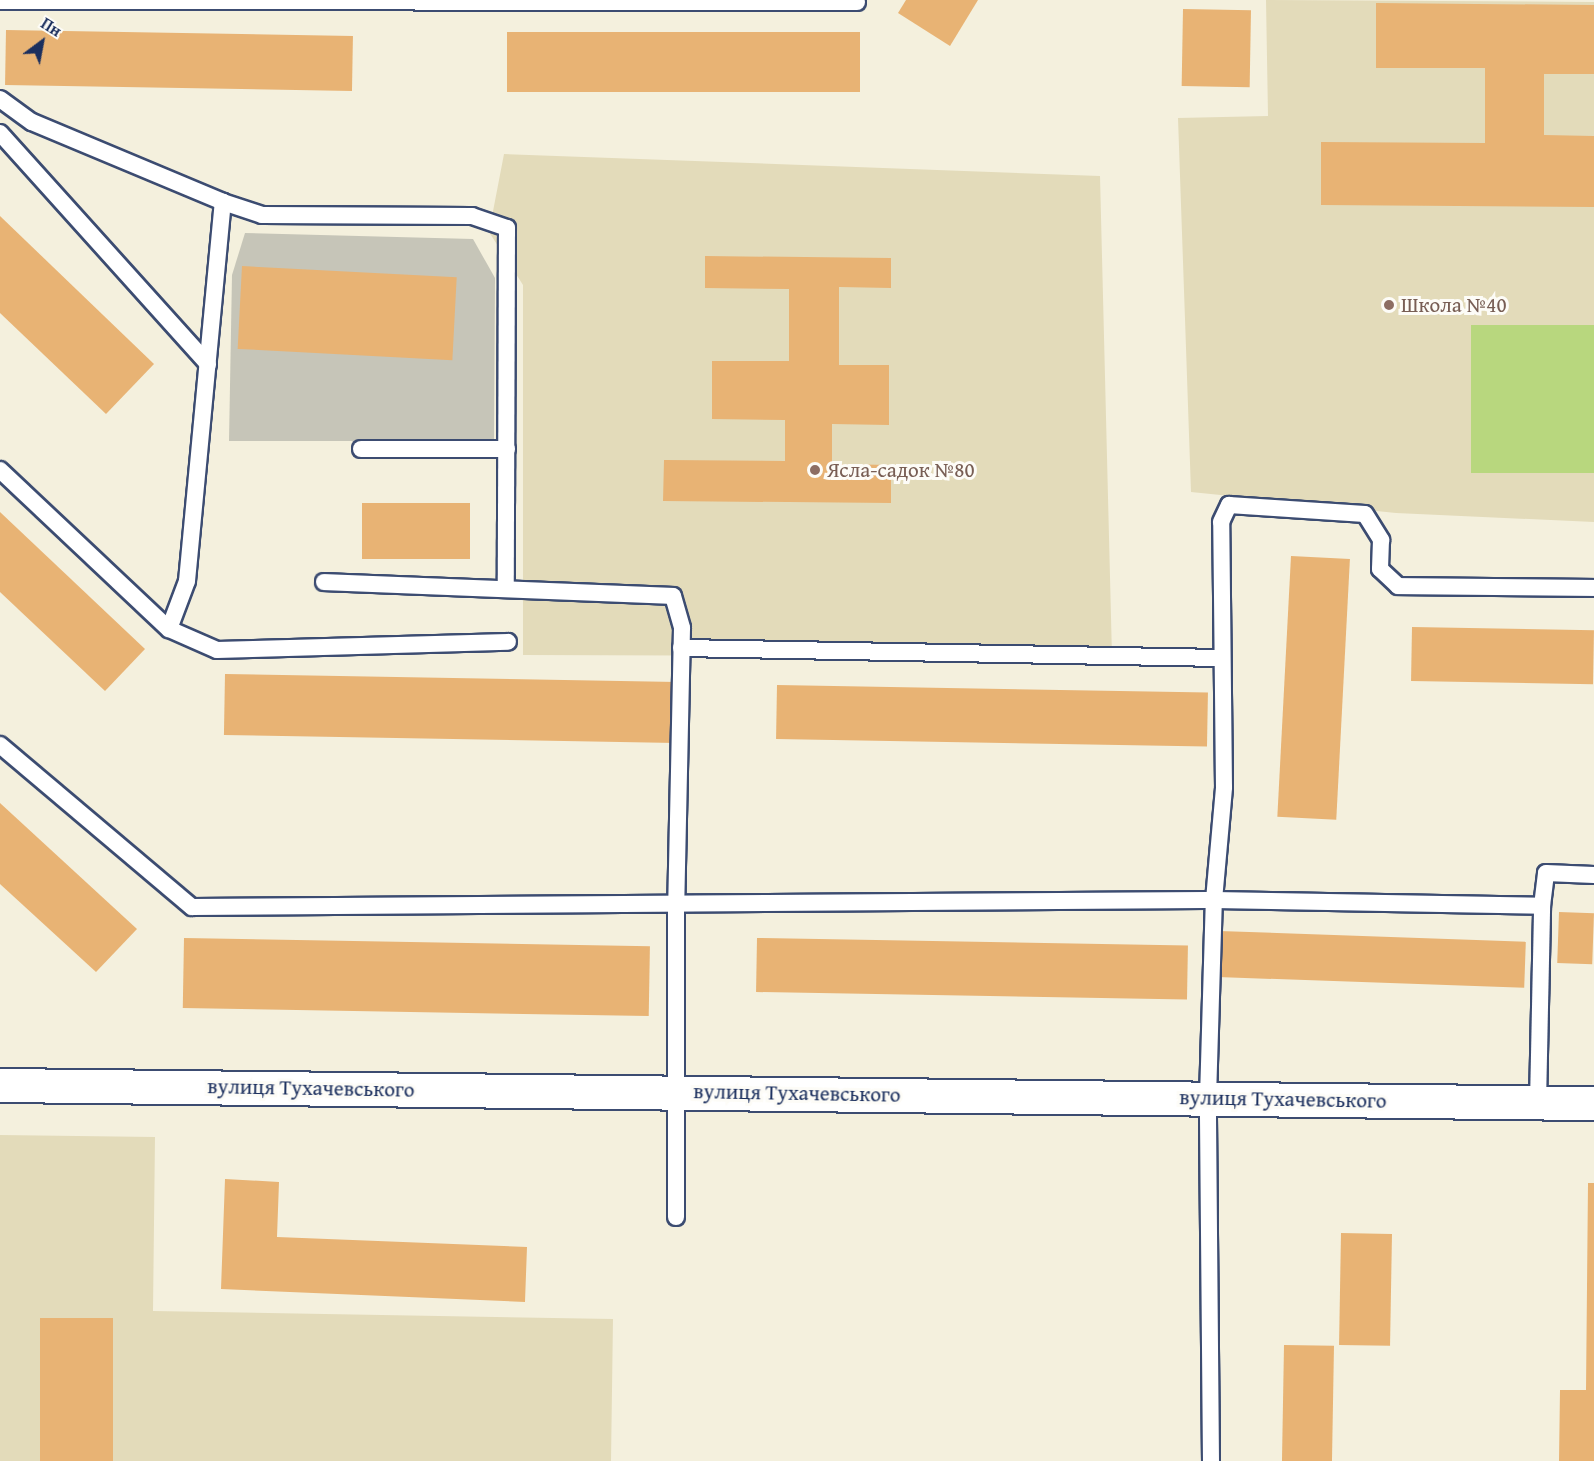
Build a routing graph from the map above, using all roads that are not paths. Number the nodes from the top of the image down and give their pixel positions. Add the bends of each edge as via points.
1 (0, 1) edge
2 (857, 1) edge
3 (0, 99) edge
4 (0, 133) edge
5 (223, 202) junction
6 (208, 364) junction
7 (361, 449) dead end
8 (507, 449) junction
9 (0, 470) edge
10 (324, 582) dead end
11 (1594, 588) edge
12 (506, 589) junction
13 (169, 629) junction
14 (508, 642) dead end
15 (681, 648) junction
16 (1222, 658) junction
17 (0, 745) edge
18 (1594, 874) edge
19 (1214, 900) junction
20 (676, 904) junction
21 (1542, 906) junction
22 (0, 1085) edge
23 (676, 1091) junction
24 (1208, 1098) junction
25 (1538, 1103) junction
26 (1594, 1103) edge
27 (676, 1217) dead end
28 (1211, 1461) edge

1 - 2 lane
3 - 5 lane via 32,123
4 - 6 lane
5 - 6 lane
5 - 8 lane via 262,214 472,216 507,228
6 - 13 lane via 187,581
7 - 8 lane
8 - 12 lane
9 - 13 lane
10 - 12 lane
11 - 16 lane via 1398,586 1380,568 1381,540 1365,514 1229,505 1221,522
12 - 15 lane via 673,596 681,628
13 - 14 lane via 217,650
15 - 16 lane
15 - 20 lane
16 - 19 lane via 1224,788
17 - 20 lane via 192,907
18 - 21 lane via 1546,873
19 - 20 lane
19 - 21 lane
19 - 24 lane
20 - 23 lane
21 - 25 lane
22 - 23 street, вулиця Тухачевського
23 - 24 street, вулиця Тухачевського
23 - 27 lane
24 - 25 street, вулиця Тухачевського
24 - 28 lane
25 - 26 street, вулиця Тухачевського

